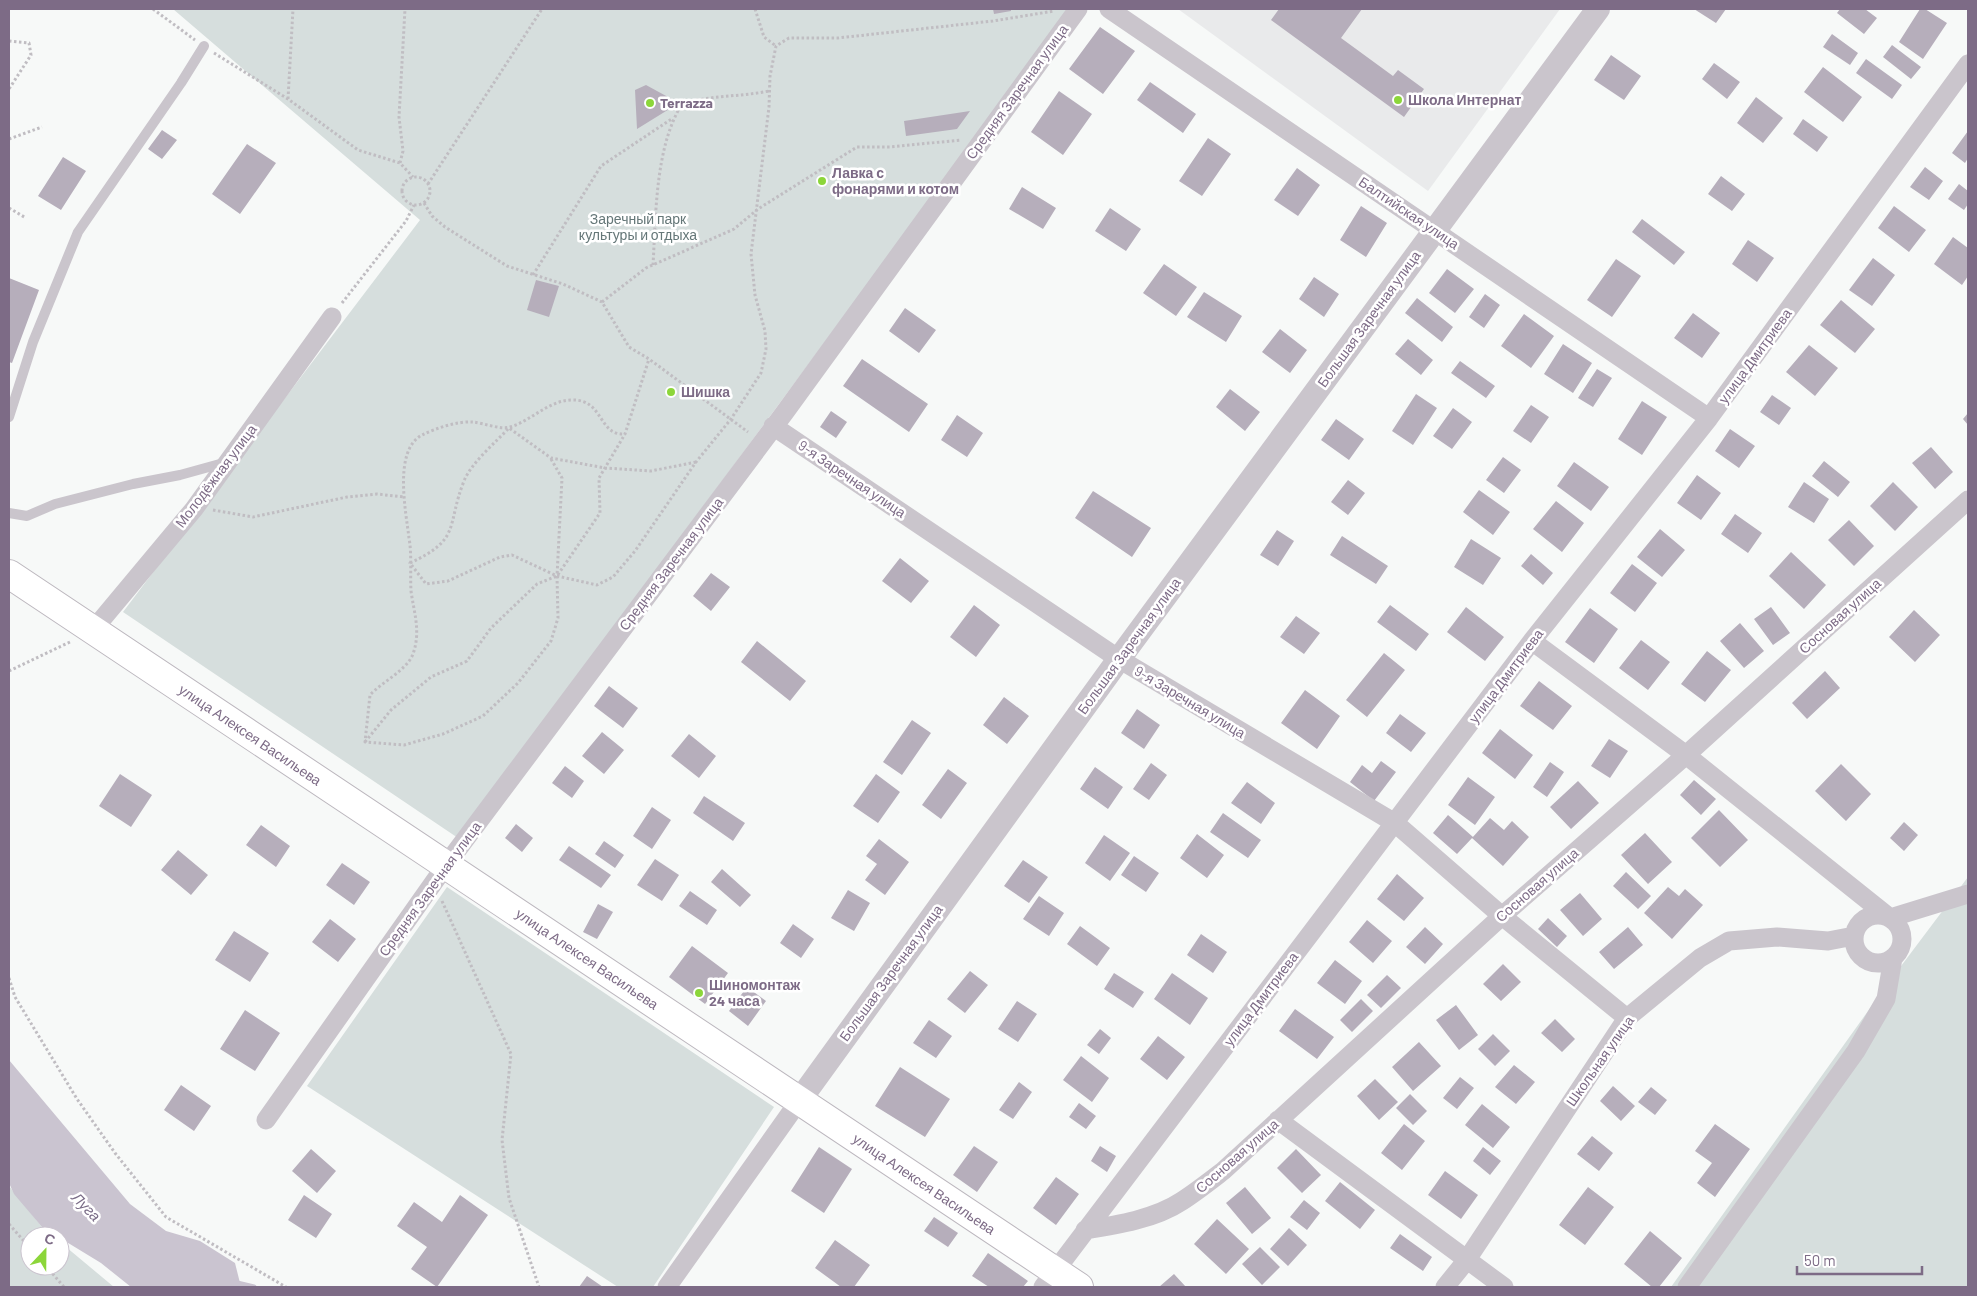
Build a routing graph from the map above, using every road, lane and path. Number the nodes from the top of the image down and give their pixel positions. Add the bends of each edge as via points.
1 (153, 9) edge
2 (293, 9) edge
3 (405, 9) edge
4 (542, 9) edge
5 (755, 9) edge
6 (1109, 9) edge
7 (1598, 9) edge
8 (1069, 10) edge
9 (9, 41) edge
10 (204, 46) junction
11 (776, 46) junction
12 (1968, 64) edge
13 (9, 89) edge
14 (769, 91) junction
15 (288, 99) junction
16 (673, 117) junction
17 (42, 127) dead end
18 (984, 138) junction
19 (9, 139) edge
20 (400, 163) junction
21 (413, 177) junction
22 (428, 184) junction
23 (424, 203) junction
24 (414, 205) junction
25 (9, 208) edge
26 (758, 209) junction
27 (26, 218) dead end
28 (1435, 231) junction
29 (653, 265) junction
30 (533, 275) junction
31 (602, 302) junction
32 (332, 317) joint
33 (649, 359) junction
34 (9, 417) edge
35 (1709, 418) junction
36 (731, 419) junction
37 (774, 426) junction
38 (509, 428) junction
39 (625, 434) junction
40 (761, 442) junction
41 (551, 458) junction
42 (228, 461) junction
43 (696, 462) junction
44 (606, 468) junction
45 (404, 497) junction
46 (1968, 500) edge
47 (194, 509) junction
48 (9, 513) edge
49 (410, 563) junction
50 (9, 574) edge
51 (558, 576) junction
52 (9, 589) edge
53 (94, 631) junction
54 (1532, 641) junction
55 (1119, 659) junction
56 (9, 670) edge
57 (365, 742) junction
58 (1686, 755) junction
59 (1395, 823) junction
60 (440, 874) junction
61 (1968, 894) edge
62 (1502, 916) junction
63 (1890, 918) junction
64 (1854, 936) junction
65 (1893, 958) junction
66 (9, 978) edge
67 (1627, 1018) junction
68 (799, 1101) junction
69 (266, 1120) dead end
70 (1278, 1120) junction
71 (9, 1224) edge
72 (1085, 1230) junction
73 (20, 1237) edge
74 (1466, 1261) junction
75 (55, 1276) edge
76 (1049, 1279) edge
77 (64, 1287) edge
78 (286, 1287) edge
79 (539, 1287) edge
80 (667, 1287) edge
81 (1079, 1287) edge
82 (1445, 1287) edge
83 (1504, 1287) edge
84 (1687, 1287) edge

1 - 10 path
2 - 15 path
3 - 20 path via 399,117 403,152
4 - 22 path
5 - 11 path via 764,37
6 - 28 street, Балтийская улица
7 - 28 street, Большая Заречная улица
8 - 11 path via 838,38 789,38
8 - 18 street, Средняя Заречная улица
9 - 13 path via 29,43 31,55
10 - 15 path
10 - 34 lane via 78,232 33,342
11 - 14 path
12 - 35 street, улица Дмитриева
14 - 16 path via 700,98 682,104
14 - 26 path
15 - 20 path via 358,150
16 - 29 path via 663,152
16 - 30 path via 601,166
17 - 19 path
18 - 26 path via 890,148 857,147
18 - 37 street, Средняя Заречная улица
20 - 21 path
21 - 22 path via 419,177
21 - 24 path via 402,188 404,199
22 - 23 path via 430,194
23 - 24 path
23 - 30 path via 432,216 445,227 507,266
24 - 32 path via 406,221
25 - 27 path
26 - 29 path via 734,229
26 - 36 path via 751,254 766,349 761,373
28 - 35 street, Балтийская улица
28 - 55 street, Большая Заречная улица
29 - 31 path
30 - 31 path via 563,284
31 - 33 path via 629,347
32 - 42 street, Молодёжная улица
33 - 36 path
33 - 39 path
35 - 54 street, улица Дмитриева
36 - 40 path
36 - 43 path
37 - 40 street, Средняя Заречная улица
37 - 55 street, 9-я Заречная улица
38 - 39 path via 572,400 585,402 597,410 612,432
38 - 41 path
38 - 45 path via 471,422 435,429 420,436 409,452 403,474
38 - 49 path via 464,480 445,542 432,553
39 - 44 path
40 - 60 street, Средняя Заречная улица
41 - 44 path
41 - 51 path via 562,478
42 - 47 street, Молодёжная улица
42 - 48 lane via 180,476 132,484 55,504 27,516
43 - 44 path via 651,471
43 - 51 path via 635,551 613,577 598,585
44 - 51 path via 599,478 600,513
45 - 47 path via 378,494 347,497 253,517
45 - 49 path
46 - 58 street, Сосновая улица
47 - 53 street, Молодёжная улица
49 - 51 path via 426,584 448,581 500,557 512,555
49 - 57 path via 418,623 417,640 412,656 370,695
50 - 53 main road
51 - 57 path via 537,584 491,628 467,661 432,677 392,710
51 - 57 path via 558,618 551,642 518,683 483,716 443,734 404,744
52 - 53 main road
53 - 56 path
53 - 60 main road, улица Алексея Васильева
54 - 58 street
54 - 59 street, улица Дмитриева
55 - 59 street, 9-я Заречная улица
55 - 68 street, Большая Заречная улица
58 - 62 street, Сосновая улица
58 - 63 street
59 - 62 street, 9-я Заречная улица
59 - 72 street, улица Дмитриева
60 - 68 main road, улица Алексея Васильева
60 - 69 street, Средняя Заречная улица
60 - 79 path via 511,1054 502,1140 509,1198
61 - 63 street
62 - 67 street, 9-я Заречная улица
62 - 70 street, Сосновая улица
63 - 64 street via 1867,917
63 - 65 street via 1896,922 1902,937 1899,952
64 - 65 street via 1863,958 1878,963
64 - 67 street, Школьная улица via 1828,941 1777,937 1729,941 1700,958
65 - 84 street via 1886,999 1856,1051
66 - 78 path via 15,996 78,1099 115,1153 166,1217
67 - 74 street, Школьная улица
68 - 76 main road, улица Алексея Васильева
68 - 80 street, Большая Заречная улица
70 - 72 street, Сосновая улица via 1181,1203 1133,1220
70 - 74 street
71 - 73 path
72 - 76 street, улица Дмитриева
74 - 82 street, Школьная улица
74 - 83 street
75 - 77 path
76 - 81 main road, улица Алексея Васильева

